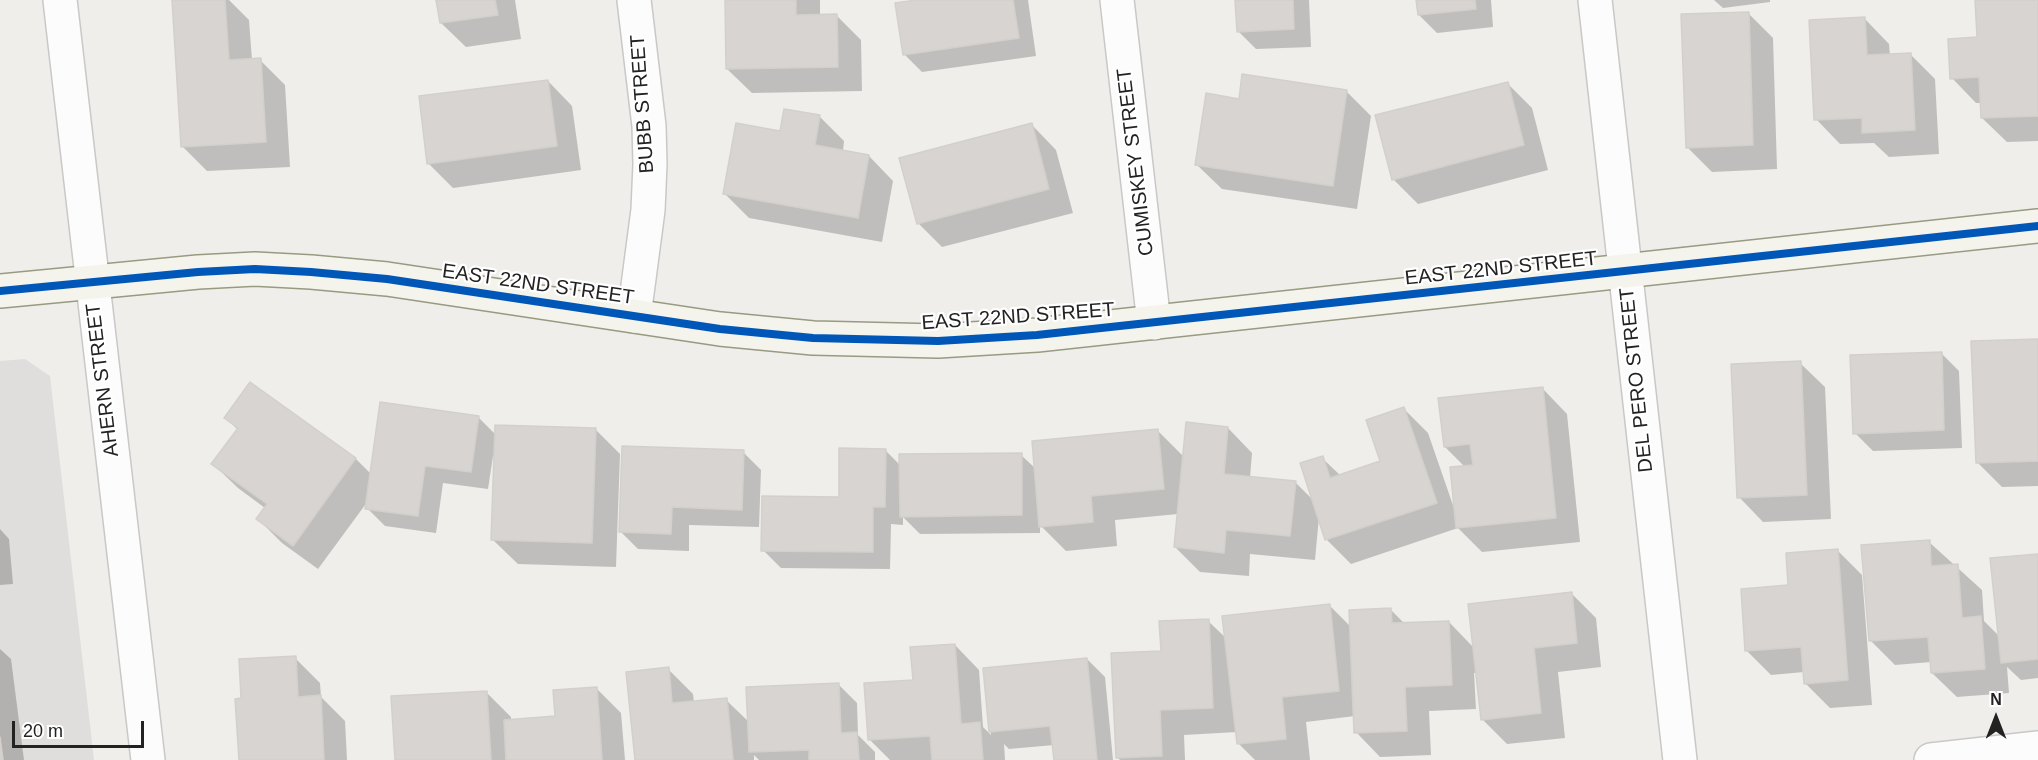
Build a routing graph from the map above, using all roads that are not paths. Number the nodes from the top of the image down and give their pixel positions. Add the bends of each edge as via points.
1 (60, 0) edge
2 (634, 0) edge
3 (1117, 0) edge
4 (1595, 0) edge
5 (2038, 226) edge
6 (1625, 272) junction
7 (92, 281) junction
8 (0, 291) edge
9 (634, 316) junction
10 (1154, 323) junction
11 (2038, 748) edge
12 (148, 760) edge
13 (1680, 760) edge
14 (1931, 760) edge

1 - 7 street, AHERN STREET
2 - 9 street, BUBB STREET via 650,164
3 - 10 street, CUMISKEY STREET
4 - 6 street, DEL PERO STREET
5 - 6 street, EAST 22ND STREET
6 - 10 street, EAST 22ND STREET
6 - 13 street, DEL PERO STREET
7 - 8 street, EAST 22ND STREET
7 - 9 street, EAST 22ND STREET via 255,269 311,272 387,279
7 - 12 street, AHERN STREET
9 - 10 street, EAST 22ND STREET via 813,338 938,341
11 - 14 street

